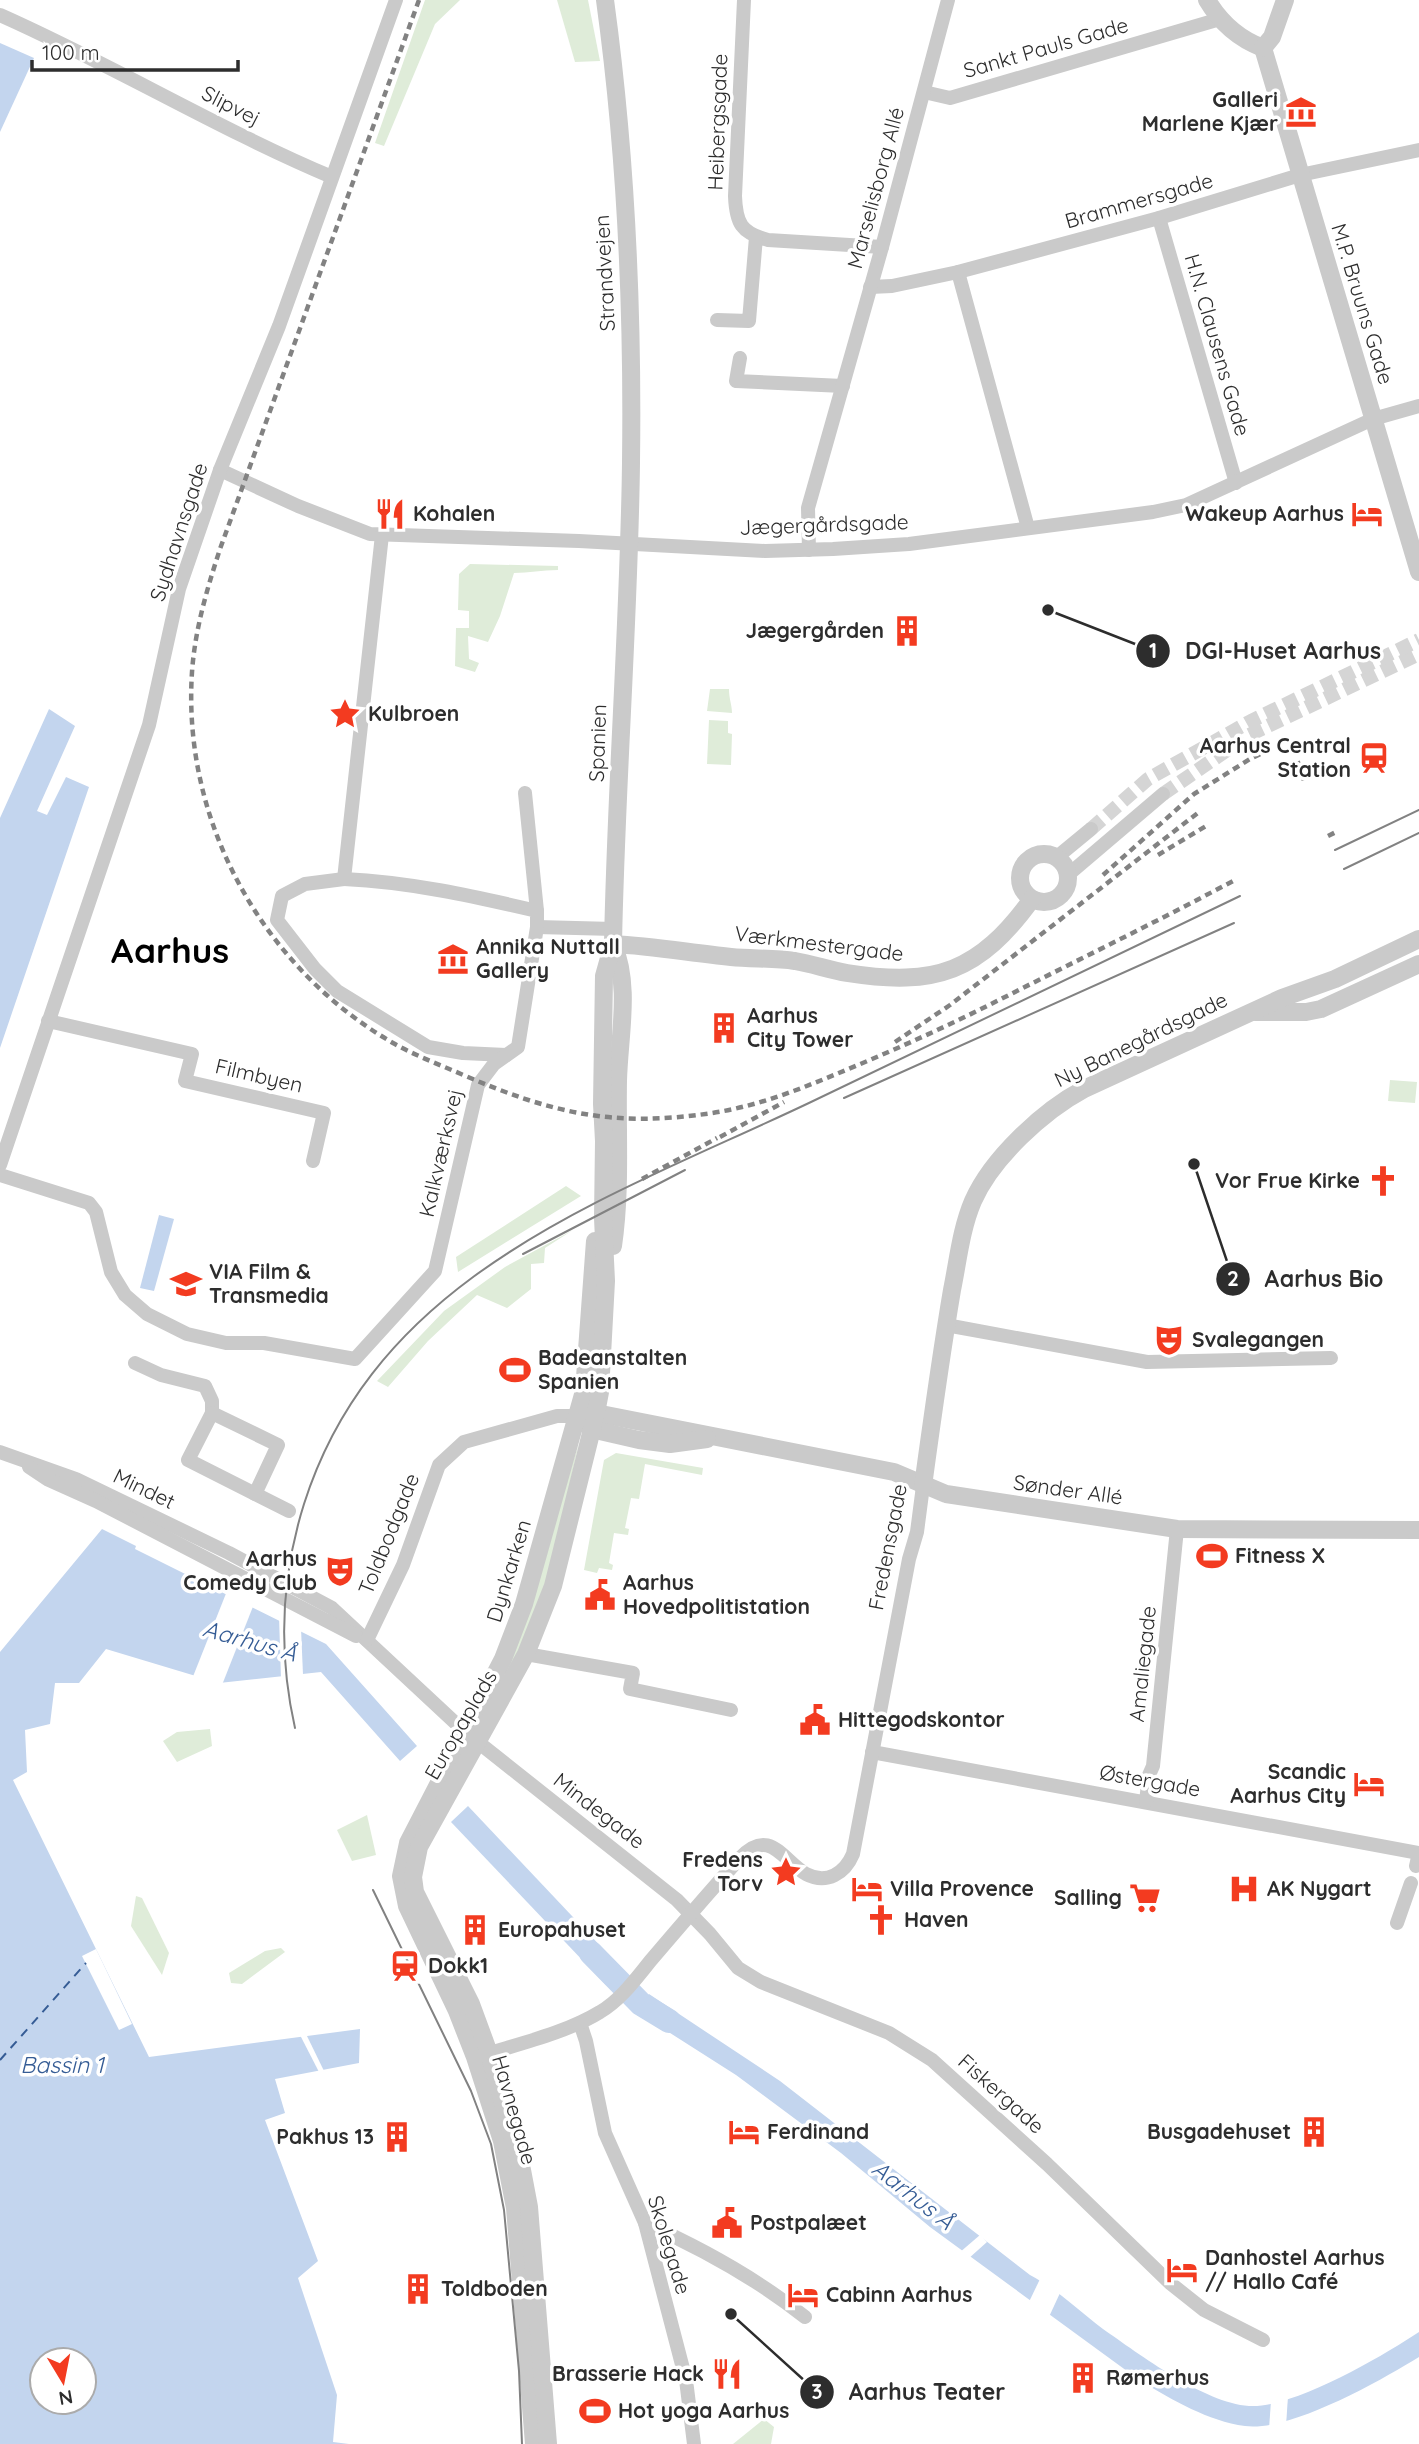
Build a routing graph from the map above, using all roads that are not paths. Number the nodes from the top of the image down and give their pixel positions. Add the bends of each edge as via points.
1 (396, 0) edge
2 (605, 0) edge
3 (744, 0) edge
4 (948, 0) edge
5 (1207, 0) edge
6 (1285, 0) edge
7 (0, 15) edge
8 (1220, 19) junction
9 (1263, 48) junction
10 (924, 92) junction
11 (1419, 150) edge
12 (1300, 176) junction
13 (332, 177) junction
14 (1159, 218) junction
15 (756, 237) junction
16 (882, 247) junction
17 (958, 272) junction
18 (870, 287) junction
19 (717, 320) dead end
20 (740, 358) dead end
21 (843, 386) junction
22 (1419, 406) edge
23 (1373, 419) junction
24 (220, 470) junction
25 (1236, 483) junction
26 (1028, 528) junction
27 (382, 535) junction
28 (628, 544) junction
29 (809, 550) junction
30 (1419, 572) edge
31 (525, 793) dead end
32 (1163, 794) tunnel mouth
33 (1091, 828) tunnel mouth
34 (1057, 857) junction
35 (1069, 874) junction
36 (344, 879) junction
37 (1032, 900) junction
38 (537, 911) junction
39 (537, 927) junction
40 (614, 936) junction
41 (1419, 939) edge
42 (1419, 964) edge
43 (1252, 1012) junction
44 (48, 1021) junction
45 (506, 1055) junction
46 (618, 1082) junction
47 (604, 1141) junction
48 (313, 1161) dead end
49 (0, 1166) edge
50 (0, 1175) edge
51 (603, 1218) junction
52 (960, 1248) joint
53 (607, 1281) junction
54 (946, 1325) junction
55 (1331, 1358) dead end
56 (135, 1363) dead end
57 (212, 1413) junction
58 (578, 1416) junction
59 (593, 1421) junction
60 (6, 1455) edge
61 (923, 1486) junction
62 (255, 1494) junction
63 (289, 1511) dead end
64 (1177, 1529) junction
65 (1419, 1530) edge
66 (250, 1573) joint
67 (367, 1640) junction
68 (526, 1654) junction
69 (731, 1710) dead end
70 (471, 1737) junction
71 (872, 1752) junction
72 (1146, 1802) junction
73 (431, 1812) joint
74 (1418, 1857) edge
75 (1411, 1883) dead end
76 (692, 1913) junction
77 (1397, 1923) dead end
78 (580, 2023) junction
79 (482, 2055) junction
80 (645, 2223) junction
81 (805, 2317) dead end
82 (1263, 2340) dead end
83 (694, 2440) edge
84 (534, 2444) edge
85 (548, 2444) edge

1 - 13 street, Sydhavnsgade
2 - 28 street, Strandvejen via 617,93 630,310
3 - 15 street, Heibergsgade via 736,210 738,220
4 - 10 street, Marselisborg Allé
5 - 8 street
6 - 9 street via 1272,37
7 - 13 street, Slipvej
8 - 9 street via 1247,42
8 - 10 street, Sankt Pauls Gade via 950,98
9 - 12 street, M.P. Bruuns Gade
10 - 16 street, Marselisborg Allé
11 - 12 street, Brammersgade
12 - 14 street, Brammersgade
12 - 23 street, M.P. Bruuns Gade
13 - 24 street, Sydhavnsgade via 279,326
14 - 17 street, Brammersgade
14 - 25 street, H.N. Clausens Gade
15 - 16 street
15 - 19 street via 749,321
16 - 18 street, Marselisborg Allé
17 - 18 street, Brammersgade
17 - 26 street
18 - 21 street, Marselisborg Allé
20 - 21 street via 736,381
21 - 29 street, Marselisborg Allé via 808,508
22 - 23 street, Jægergårdsgade
23 - 25 street, Jægergårdsgade
23 - 30 street, M.P. Bruuns Gade
24 - 27 street, Jægergårdsgade via 298,506
24 - 44 street, Sydhavnsgade via 179,589 146,736
25 - 26 street, Jægergårdsgade via 1186,505
26 - 29 street, Jægergårdsgade via 909,544
27 - 28 street, Jægergårdsgade
27 - 36 street
28 - 29 street, Jægergårdsgade
28 - 40 street, Spanien
31 - 38 street, Kalkværksvej
32 - 35 street
33 - 34 street
34 - 35 street
34 - 37 street via 1037,855 1025,863 1020,883
35 - 37 street via 1062,896 1047,902
36 - 38 street via 389,881
36 - 45 street via 305,884 282,896 277,920 315,969 337,991 428,1047
37 - 40 street, Værkmestergade via 1012,927 982,954 954,968 915,977 847,973 794,961 730,957
38 - 39 street, Kalkværksvej
39 - 40 street
39 - 45 street, Kalkværksvej via 518,1047
40 - 46 street, Spanien via 623,976
40 - 47 street, Spanien via 604,976
41 - 43 street, Ny Banegårdsgade
42 - 43 street via 1321,1009
43 - 52 street, Ny Banegårdsgade via 1084,1089 1045,1114 980,1187
44 - 48 street, Filmbyen via 191,1054 185,1081 324,1113
44 - 49 street, Sydhavnsgade
45 - 50 street, Kalkværksvej via 478,1085 435,1271 355,1359 264,1343 226,1343 187,1334 146,1314 125,1295 111,1272 96,1212 89,1203
46 - 47 street, Spanien
46 - 53 street, Spanien via 617,1204
47 - 51 street, Spanien
51 - 53 street, Spanien
51 - 58 street, Spanien via 594,1246 584,1391
52 - 54 street, Fredensgade
53 - 59 street, Spanien via 600,1392
54 - 55 street via 1147,1362
54 - 61 street, Fredensgade
56 - 57 street via 205,1386
57 - 62 street via 278,1445
57 - 62 street via 188,1461
58 - 59 street, Sønder Allé
58 - 67 street, Toldbodgade via 557,1416 464,1442 439,1465 403,1565
58 - 70 street, Dynkarken via 517,1626
59 - 61 street, Sønder Allé via 718,1437 894,1472
59 - 68 street, Dynkarken via 553,1586
60 - 66 street, Mindet via 47,1479
61 - 64 street, Sønder Allé via 957,1496
61 - 71 street, Fredensgade
62 - 63 street
64 - 65 street, Sønder Allé
64 - 72 street, Amaliegade
66 - 67 street, Europaplads via 332,1608
67 - 70 street, Europaplads
68 - 69 street via 633,1673 631,1689
68 - 70 street, Europaplads
70 - 73 street, Europaplads
70 - 76 street, Mindegade
71 - 72 street, Østergade
71 - 76 street, Fredensgade via 853,1854 839,1874 830,1878 806,1874 775,1849 752,1847
72 - 74 street, Østergade
73 - 79 street, Havnegade via 415,1862 415,1892 471,2004
75 - 77 street
76 - 78 street via 615,2001
76 - 82 street, Fiskergade via 748,1975 889,2033 932,2060 1170,2283 1204,2310
78 - 79 street
78 - 80 street, Skolegade via 605,2133
79 - 84 street, Havnegade via 515,2208
79 - 85 street, Havnegade via 515,2139 529,2207
80 - 81 street via 685,2241
80 - 83 street, Skolegade via 686,2379

